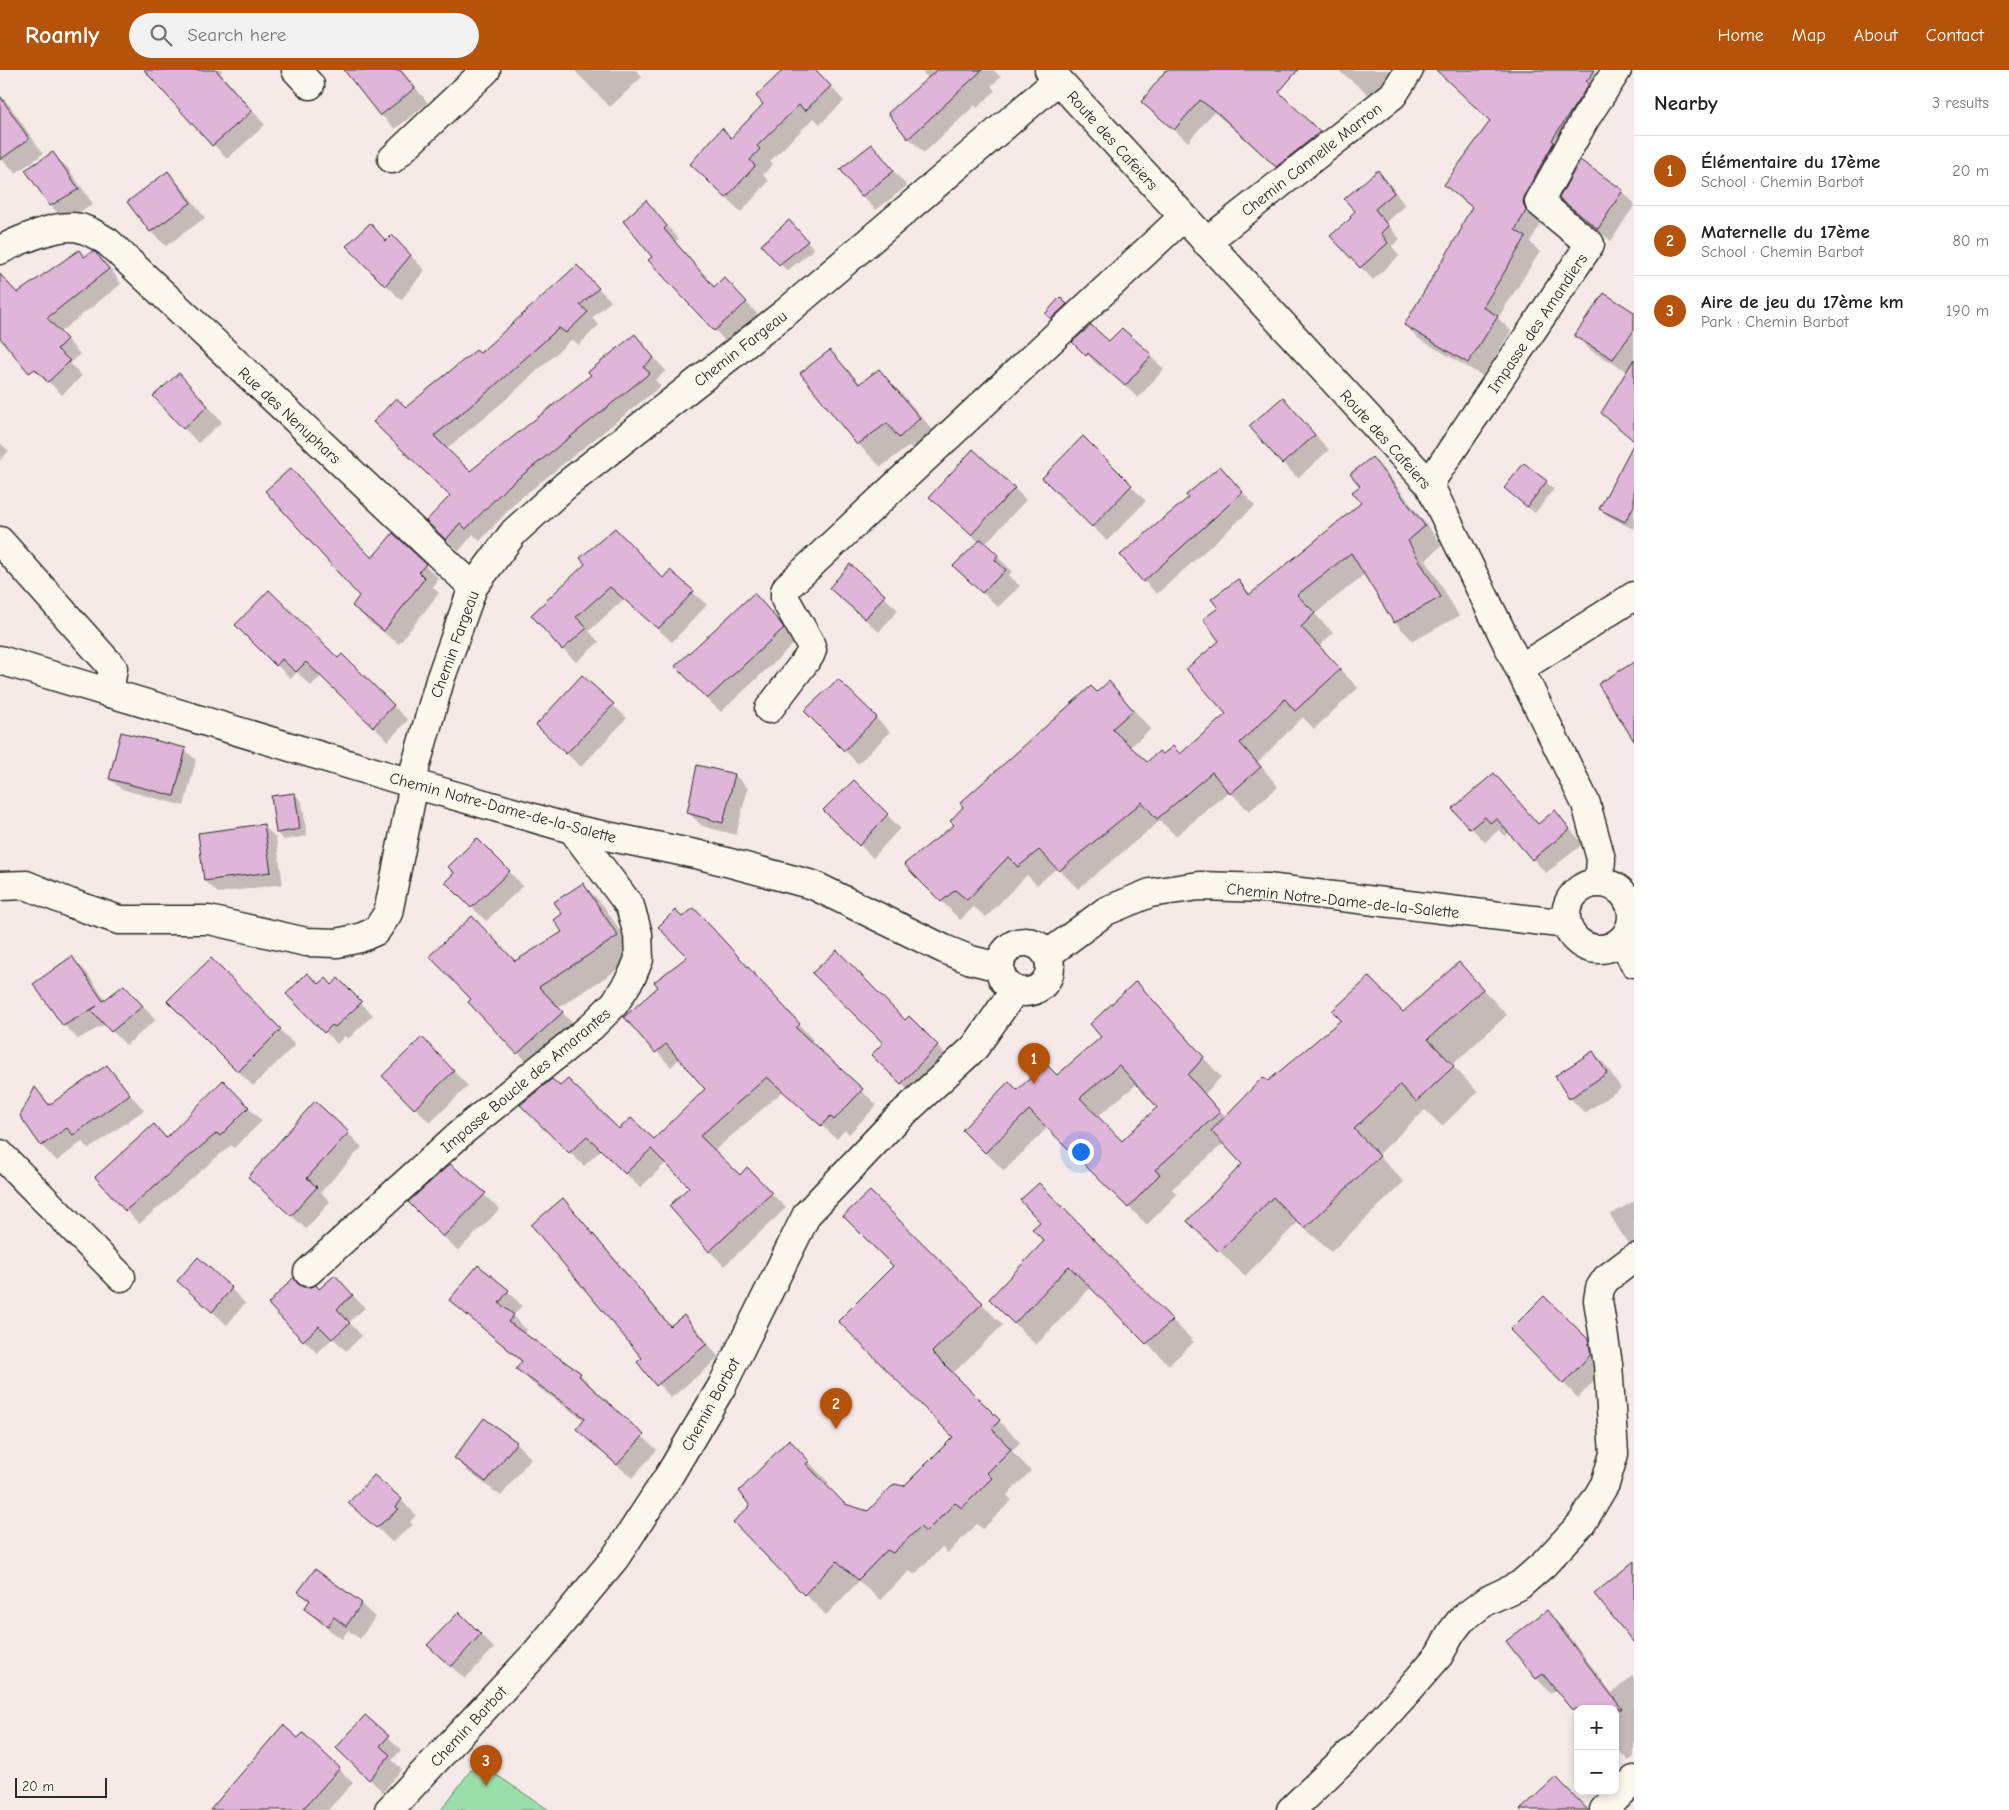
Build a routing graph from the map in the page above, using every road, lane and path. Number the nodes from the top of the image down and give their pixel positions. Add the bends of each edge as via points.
1 (486, 70) edge
2 (1409, 70) edge
3 (1616, 70) edge
4 (1054, 75) edge
5 (392, 160) dead end
6 (1183, 217) junction
7 (1206, 242) junction
8 (0, 250) edge
9 (1428, 484) junction
10 (0, 541) edge
11 (474, 587) junction
12 (1634, 596) edge
13 (0, 660) edge
14 (1521, 668) junction
15 (108, 693) junction
16 (769, 709) dead end
17 (414, 784) junction
18 (572, 829) junction
19 (1599, 883) junction
20 (0, 886) edge
21 (1568, 924) junction
22 (1628, 952) edge
23 (1047, 955) junction
24 (999, 967) junction
25 (1015, 990) junction
26 (0, 1154) edge
27 (1634, 1258) edge
28 (308, 1272) dead end
29 (121, 1277) dead end
30 (1634, 1780) edge
31 (389, 1810) edge
32 (1291, 1810) edge
33 (1604, 1810) edge

1 - 5 street
2 - 7 street, Chemin Cannelle Marron via 1393,95
3 - 9 street, Impasse des Amandiers via 1539,202 1590,244
4 - 6 street, Route des Cafeiers
4 - 11 street, Chemin Fargeau via 785,313 566,485 514,532
6 - 7 street, Route des Cafeiers
6 - 16 street via 787,587 785,599 812,650
7 - 9 street, Route des Cafeiers
8 - 11 street, Rue des Nenuphars via 53,229 82,228 108,242
9 - 14 street, Route des Cafeiers
10 - 15 street via 112,668
11 - 17 street, Chemin Fargeau via 440,680 415,768
12 - 14 street
13 - 15 street, Chemin Notre-Dame-de-la-Salette
14 - 19 street, Route des Cafeiers via 1586,804 1601,859
15 - 17 street, Chemin Notre-Dame-de-la-Salette
17 - 18 street, Chemin Notre-Dame-de-la-Salette
17 - 20 street, Chemin Fargeau via 388,913 376,930 360,938 337,943 306,942 209,920 119,920 26,885
18 - 24 street, Chemin Notre-Dame-de-la-Salette via 700,855 814,885 944,949
18 - 28 street, Impasse Boucle des Amarantes via 630,906 638,934 639,959 632,976 615,1003 592,1027 462,1131
19 - 21 street via 1580,890 1572,897 1566,917
19 - 22 street via 1610,884 1628,899 1632,920
21 - 22 street via 1573,937 1581,944
21 - 23 street, Chemin Notre-Dame-de-la-Salette via 1267,888 1199,886 1150,893 1106,911
23 - 24 street via 1034,944 1018,943 1005,952
23 - 25 street via 1050,971 1042,986 1027,993
24 - 25 street via 1004,982
25 - 31 street, Chemin Barbot via 975,1047 895,1121 807,1214 722,1386 615,1558 536,1653
26 - 29 street
27 - 32 street via 1606,1279 1600,1288 1598,1300 1608,1364 1614,1454 1605,1484 1582,1523 1520,1585 1486,1601 1461,1620 1439,1655 1401,1699 1362,1742
30 - 33 street

